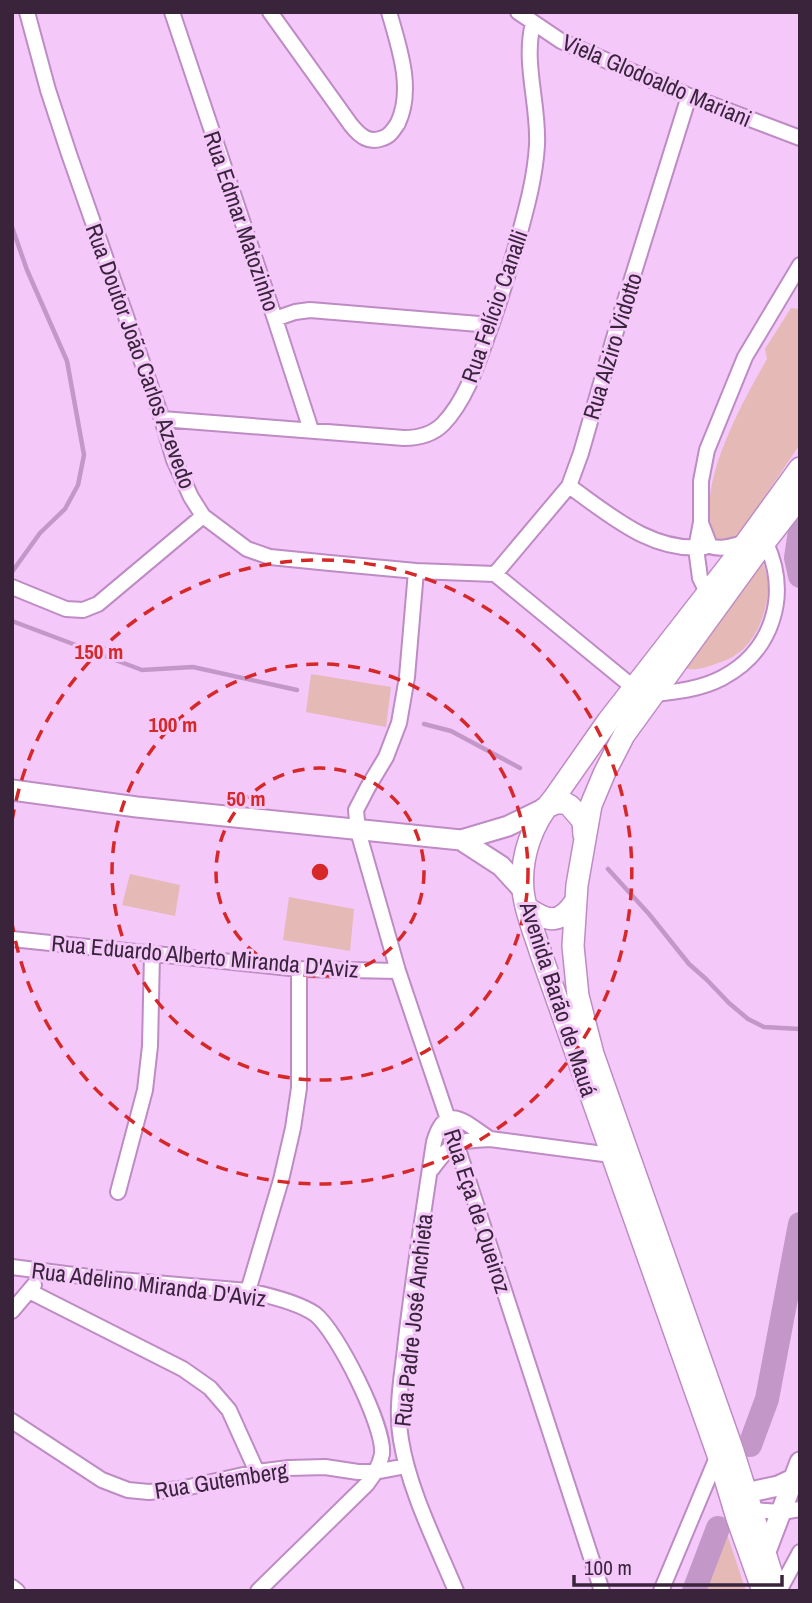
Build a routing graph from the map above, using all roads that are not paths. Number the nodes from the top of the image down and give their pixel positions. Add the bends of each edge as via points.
1 (27, 12) edge
2 (172, 12) edge
3 (270, 12) edge
4 (389, 12) edge
5 (518, 12) edge
6 (533, 23) junction
7 (690, 96) junction
8 (800, 138) edge
9 (800, 265) edge
10 (275, 319) junction
11 (491, 325) junction
12 (162, 419) junction
13 (311, 430) junction
14 (800, 468) edge
15 (569, 486) junction
16 (800, 497) edge
17 (204, 516) junction
18 (756, 543) junction
19 (703, 547) junction
20 (416, 571) junction
21 (495, 574) junction
22 (12, 587) edge
23 (707, 592) junction
24 (643, 691) junction
25 (12, 790) edge
26 (545, 808) junction
27 (358, 831) junction
28 (584, 837) junction
29 (461, 840) junction
30 (524, 899) junction
31 (575, 902) junction
32 (12, 939) edge
33 (152, 954) junction
34 (299, 969) junction
35 (398, 971) junction
36 (448, 1118) junction
37 (490, 1139) junction
38 (456, 1143) junction
39 (611, 1155) junction
40 (429, 1173) junction
41 (118, 1192) dead end
42 (12, 1267) edge
43 (43, 1272) junction
44 (29, 1291) junction
45 (248, 1291) junction
46 (12, 1311) edge
47 (12, 1420) edge
48 (718, 1455) junction
49 (406, 1466) junction
50 (797, 1470) edge
51 (257, 1472) junction
52 (375, 1472) junction
53 (748, 1502) junction
54 (791, 1511) edge
55 (800, 1552) edge
56 (765, 1554) junction
57 (12, 1587) edge
58 (17, 1591) edge
59 (258, 1591) edge
60 (456, 1591) edge
61 (602, 1591) edge
62 (662, 1591) edge
63 (763, 1591) edge
64 (778, 1591) edge

1 - 12 street, Rua Doutor João Carlos Azevedo via 69,154
2 - 10 street, Rua Edmar Matozinho
3 - 4 street via 351,125 365,139 375,140 394,130 404,104 403,66
5 - 6 street, Viela Glodoaldo Mariani
6 - 7 street, Viela Glodoaldo Mariani via 561,41
6 - 11 street, Rua Felício Canalli via 529,47 537,121 533,186
7 - 8 street, Viela Glodoaldo Mariani
7 - 15 street, Rua Alziro Vidotto
9 - 19 street via 745,357 707,450 701,481
10 - 11 street via 310,310
10 - 13 street, Rua Edmar Matozinho
11 - 13 street, Rua Felício Canalli via 463,395 441,426 431,432 404,438
12 - 13 street, Rua Felício Canalli
12 - 17 street, Rua Doutor João Carlos Azevedo via 174,460
14 - 18 main road, Avenida Barão de Mauá
15 - 19 street via 657,542
15 - 21 street, Rua Alziro Vidotto
16 - 18 main road, Avenida Barão de Mauá
17 - 20 street, Rua Doutor João Carlos Azevedo via 247,549 270,557
17 - 22 street via 98,604 83,610 66,609
18 - 19 street
18 - 23 main road, Avenida Barão de Mauá
18 - 24 main road, Avenida Barão de Mauá via 754,556
18 - 24 street via 774,564 777,595 775,616 758,647 722,678 699,687
19 - 23 street via 700,578
20 - 21 street, Rua Doutor João Carlos Azevedo
20 - 27 street via 399,723 356,810
21 - 24 street
23 - 24 main road, Avenida Barão de Mauá
24 - 26 main road, Avenida Barão de Mauá via 608,721
24 - 28 main road, Avenida Barão de Mauá via 591,805
25 - 27 main road
26 - 28 main road via 556,803 570,806 583,821
26 - 29 main road via 508,826
26 - 30 main road, Avenida Barão de Mauá via 527,847
27 - 29 main road
27 - 35 street, Rua Eça de Queiroz
28 - 31 main road, Avenida Barão de Mauá
29 - 30 main road via 501,866
30 - 31 main road via 551,920
30 - 39 main road, Avenida Barão de Mauá
31 - 53 main road, Avenida Barão de Mauá via 578,996 593,1054
32 - 33 street, Rua Eduardo Alberto Miranda D'Aviz
33 - 34 street, Rua Eduardo Alberto Miranda D'Aviz
33 - 41 street via 145,1090
34 - 35 street, Rua Eduardo Alberto Miranda D'Aviz
34 - 45 street via 299,1088 293,1128
35 - 36 street, Rua Eça de Queiroz
36 - 37 street via 461,1120
36 - 38 street, Rua Eça de Queiroz
36 - 40 street, Rua Padre José Anchieta via 438,1128
37 - 38 street
37 - 39 street
38 - 40 street
38 - 61 street, Rua Eça de Queiroz
39 - 48 main road, Avenida Barão de Mauá
40 - 49 street, Rua Padre José Anchieta via 399,1412
42 - 43 street, Rua Adelino Miranda D'Aviz
43 - 44 street
43 - 45 street, Rua Adelino Miranda D'Aviz
44 - 46 street
44 - 51 street via 210,1388 229,1410
45 - 52 street, Rua Adelino Miranda D'Aviz via 314,1314 331,1331 361,1385 381,1438 382,1454
47 - 51 street, Rua Gutemberg via 102,1480 128,1490 180,1489
48 - 62 street
48 - 63 main road, Avenida Barão de Mauá
49 - 52 street, Rua Gutemberg
49 - 60 street, Rua Padre José Anchieta
50 - 53 main road
50 - 54 main road
51 - 52 street, Rua Gutemberg via 309,1467
52 - 59 street
53 - 54 street
53 - 56 main road, Avenida Barão de Mauá
54 - 56 main road
55 - 64 street
56 - 64 main road, Avenida Barão de Mauá
57 - 58 street

